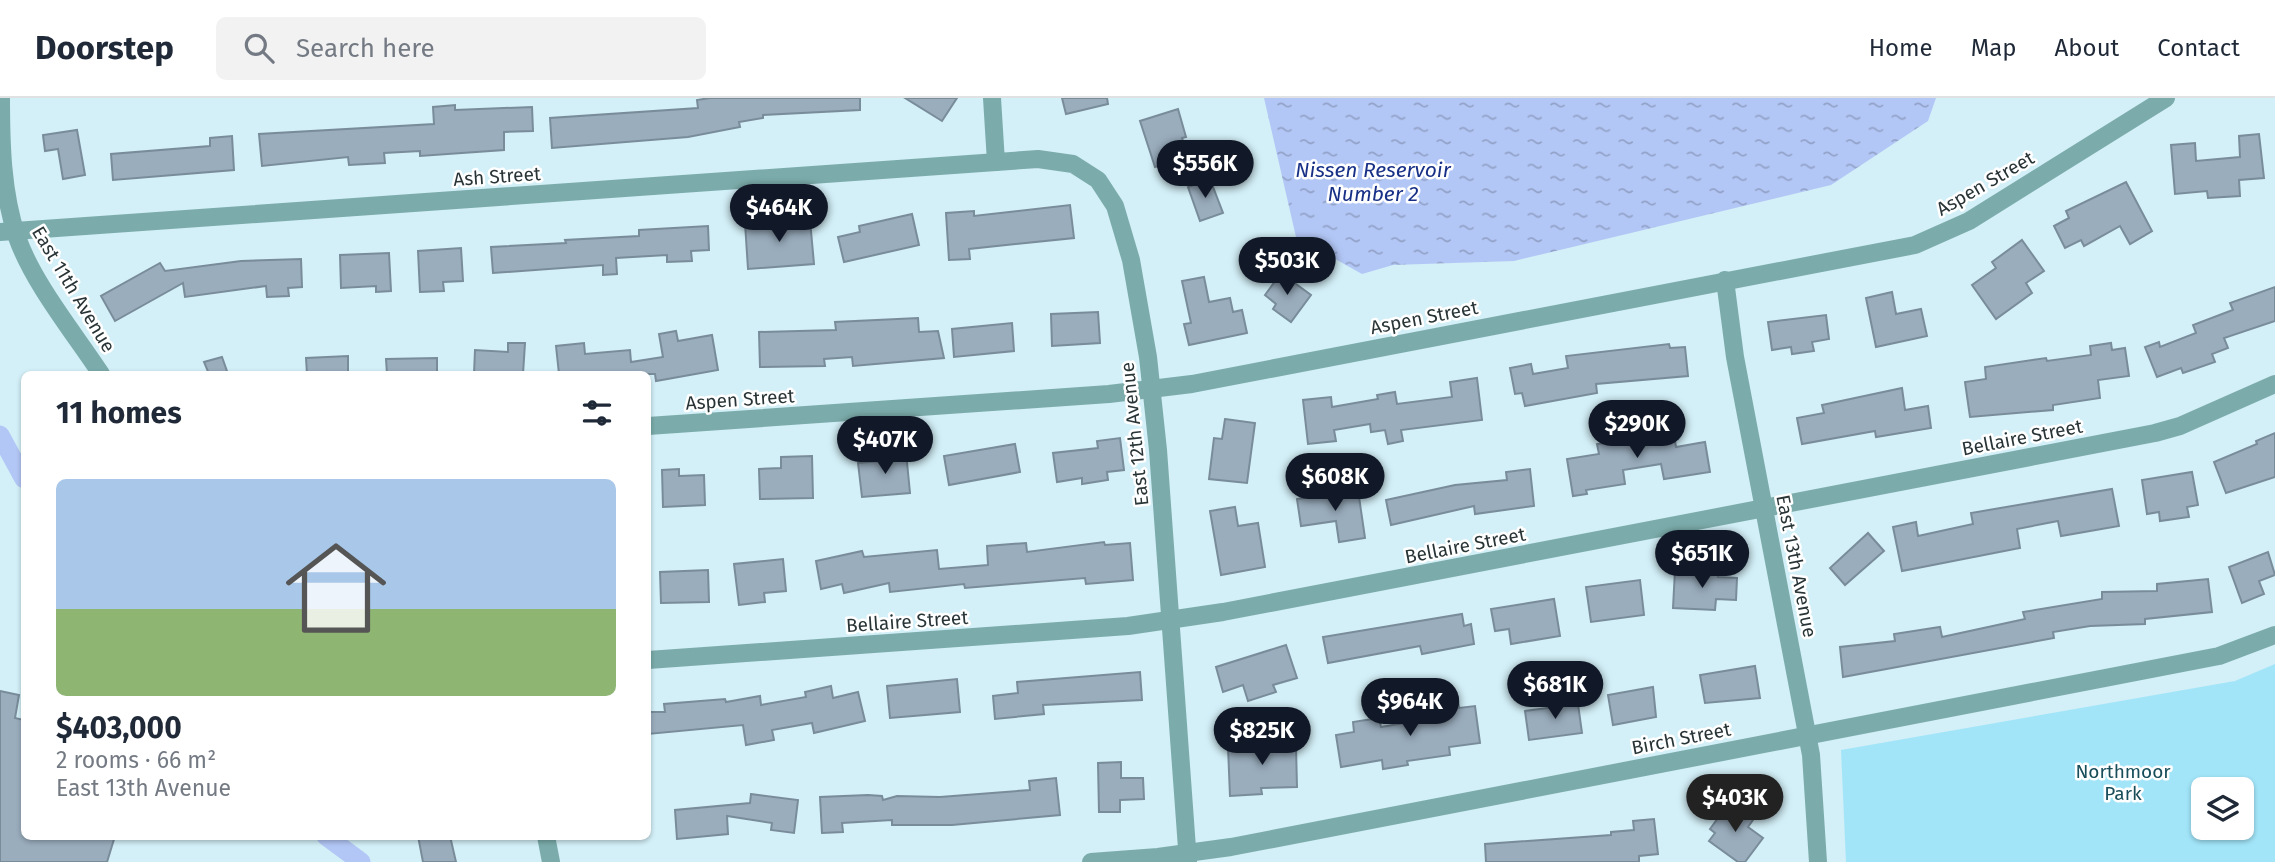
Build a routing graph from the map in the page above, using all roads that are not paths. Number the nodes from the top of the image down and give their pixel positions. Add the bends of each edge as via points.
1 (1, 98) edge
2 (992, 98) edge
3 (2166, 98) edge
4 (996, 162) junction
5 (8, 232) edge
6 (1725, 280) junction
7 (99, 371) edge
8 (2275, 384) edge
9 (1151, 389) junction
10 (651, 426) edge
11 (1765, 509) junction
12 (1171, 620) junction
13 (2275, 635) edge
14 (651, 660) edge
15 (1807, 735) junction
16 (547, 840) edge
17 (1187, 858) edge
18 (551, 862) edge
19 (1091, 862) edge
20 (1818, 862) edge

1 - 5 street, East 11th Avenue
2 - 4 street
3 - 6 street, Aspen Street via 1969,221 1915,244
4 - 5 street, Ash Street
4 - 9 street, East 12th Avenue via 1038,159 1073,164 1107,191 1130,260
5 - 7 street, East 11th Avenue
6 - 9 street, Aspen Street
6 - 11 street, East 13th Avenue
8 - 11 street, Bellaire Street via 2155,433
9 - 10 street, Aspen Street
9 - 12 street, East 12th Avenue
11 - 12 street, Bellaire Street
11 - 15 street, East 13th Avenue
12 - 14 street, Bellaire Street
12 - 17 street, East 12th Avenue
13 - 15 street, Birch Street via 2219,656
15 - 17 street, Birch Street
15 - 20 street, East 13th Avenue
16 - 18 street
17 - 19 street, Birch Street

